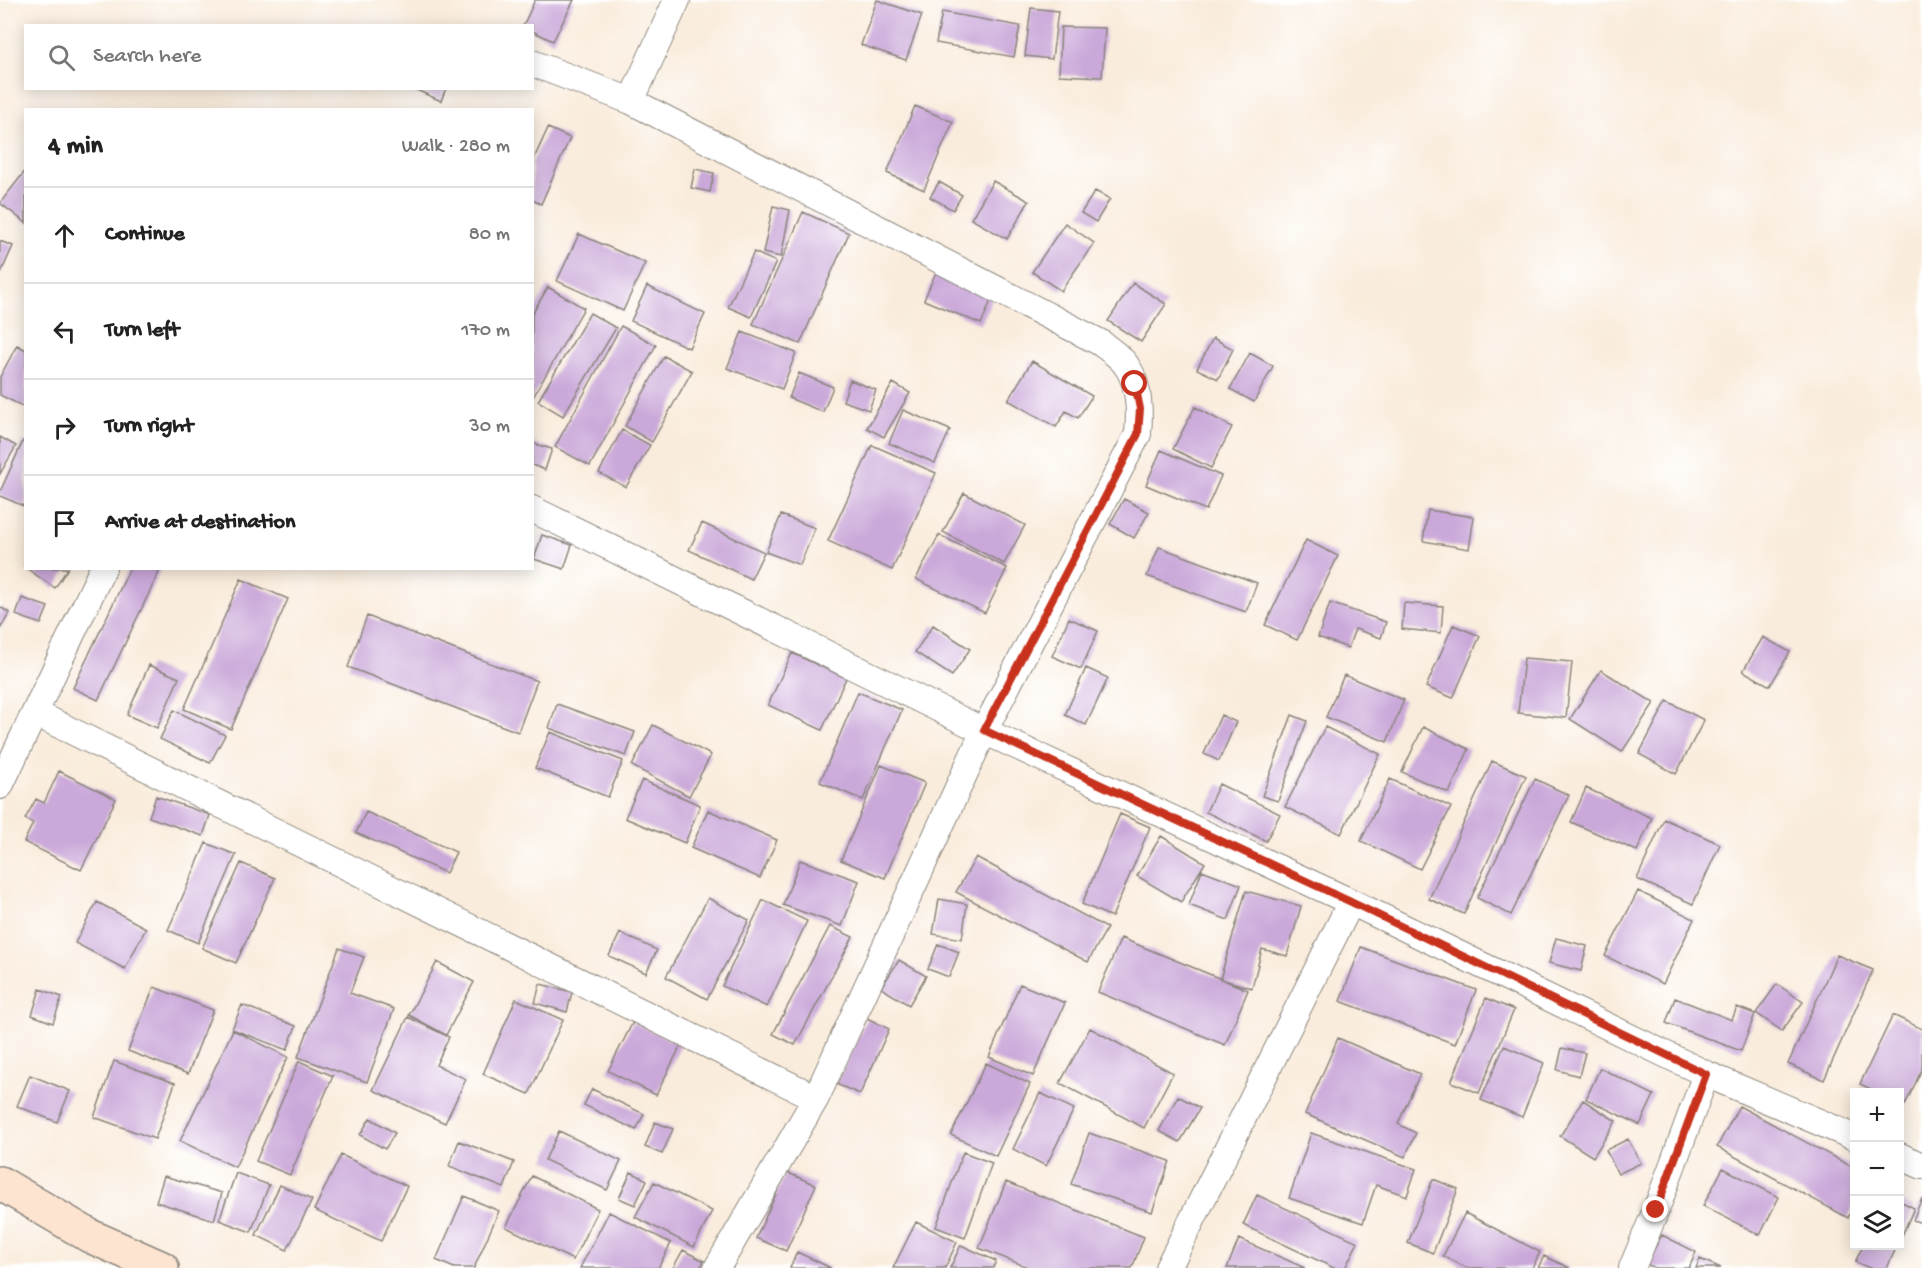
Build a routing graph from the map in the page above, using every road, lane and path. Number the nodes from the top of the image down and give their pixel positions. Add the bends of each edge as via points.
1 (677, 0) edge
2 (534, 64) edge
3 (631, 101) junction
4 (534, 511) edge
5 (102, 570) edge
6 (35, 713) junction
7 (984, 730) junction
8 (0, 786) edge
9 (1351, 902) junction
10 (1706, 1074) junction
11 (816, 1098) junction
12 (1850, 1135) edge
13 (1904, 1158) edge
14 (1922, 1166) edge
15 (0, 1183) edge
16 (162, 1268) edge
17 (717, 1268) edge
18 (1168, 1268) edge
19 (1632, 1268) edge

1 - 3 street
2 - 3 street
3 - 7 street via 1101,343 1126,365 1140,409 1138,434
4 - 7 street
5 - 6 street
6 - 8 street
6 - 11 street
7 - 9 street
7 - 11 street
9 - 10 street
9 - 18 street
10 - 12 street
10 - 19 street
11 - 17 street
13 - 14 street
15 - 16 street via 90,1236

